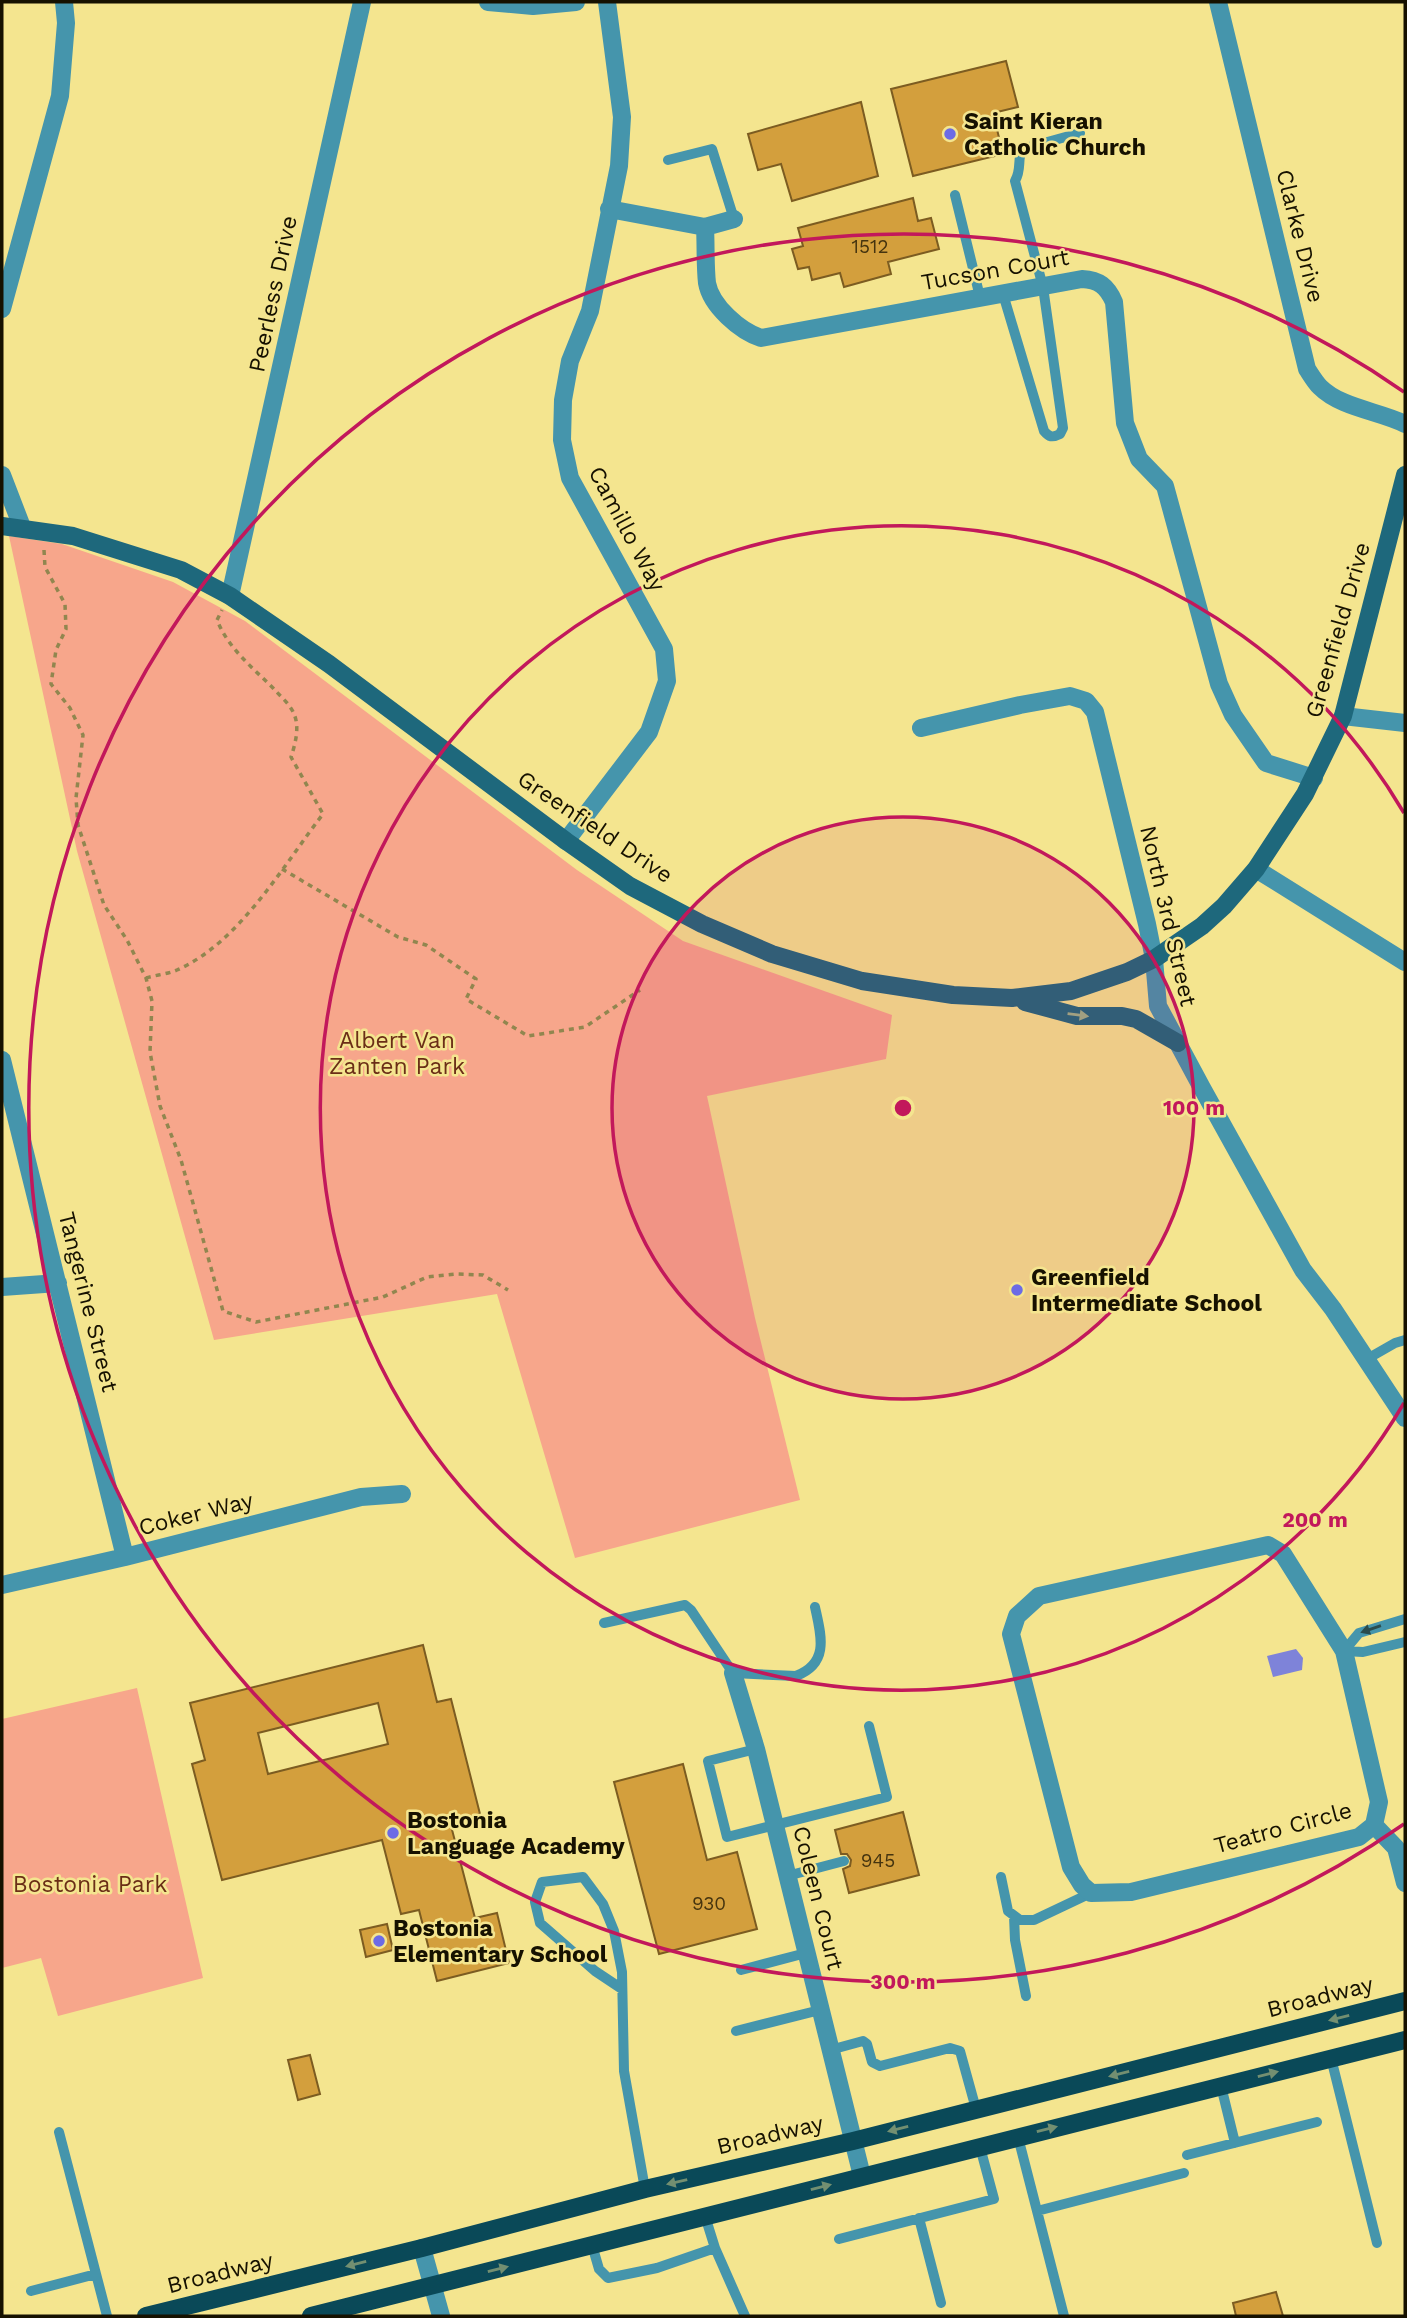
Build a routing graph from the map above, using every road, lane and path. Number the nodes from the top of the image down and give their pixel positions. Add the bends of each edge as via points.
1 (64, 2) edge
2 (362, 2) edge
3 (488, 2) edge
4 (576, 2) edge
5 (607, 2) edge
6 (1217, 2) edge
7 (1080, 133) dead end
8 (668, 160) dead end
9 (955, 195) dead end
10 (609, 209) junction
11 (734, 219) joint
12 (705, 227) junction
13 (1043, 287) junction
14 (1003, 294) junction
15 (980, 297) junction
16 (2, 309) edge
17 (1405, 424) edge
18 (2, 475) edge
19 (1405, 475) edge
20 (2, 526) edge
21 (22, 527) junction
22 (43, 531) junction
23 (230, 596) junction
24 (1343, 716) junction
25 (1405, 723) edge
26 (921, 728) dead end
27 (1314, 778) junction
28 (566, 841) junction
29 (282, 869) junction
30 (1256, 869) junction
31 (1154, 959) junction
32 (1405, 962) edge
33 (146, 978) junction
34 (640, 990) dead end
35 (1012, 998) junction
36 (1178, 1043) junction
37 (2, 1060) edge
38 (58, 1283) junction
39 (2, 1287) edge
40 (508, 1290) dead end
41 (1405, 1340) edge
42 (1367, 1359) junction
43 (1405, 1418) edge
44 (402, 1494) dead end
45 (125, 1557) junction
46 (2, 1585) edge
47 (815, 1607) dead end
48 (1405, 1619) edge
49 (604, 1623) dead end
50 (1405, 1642) edge
51 (1344, 1651) junction
52 (733, 1673) junction
53 (869, 1726) dead end
54 (756, 1749) junction
55 (1374, 1825) junction
56 (775, 1826) junction
57 (844, 1861) dead end
58 (787, 1875) junction
59 (1001, 1877) dead end
60 (1405, 1883) edge
61 (1091, 1893) junction
62 (1014, 1916) junction
63 (806, 1953) junction
64 (741, 1970) dead end
65 (622, 1989) junction
66 (1026, 1996) dead end
67 (1405, 2001) edge
68 (820, 2010) junction
69 (736, 2031) dead end
70 (1405, 2040) edge
71 (830, 2050) junction
72 (1331, 2059) junction
73 (1221, 2086) junction
74 (976, 2109) junction
75 (1317, 2122) dead end
76 (59, 2132) dead end
77 (1018, 2137) junction
78 (853, 2141) junction
79 (1235, 2143) junction
80 (980, 2147) junction
81 (1186, 2155) dead end
82 (1184, 2173) dead end
83 (862, 2176) junction
84 (645, 2189) junction
85 (1037, 2211) junction
86 (705, 2216) junction
87 (919, 2218) junction
88 (839, 2239) dead end
89 (1377, 2243) dead end
90 (592, 2245) junction
91 (422, 2248) junction
92 (715, 2248) junction
93 (96, 2274) junction
94 (432, 2286) junction
95 (31, 2291) dead end
96 (941, 2303) dead end
97 (107, 2316) edge
98 (146, 2316) edge
99 (311, 2316) edge
100 (441, 2316) edge
101 (745, 2316) edge
102 (1064, 2316) edge

1 - 16 street via 60,96
2 - 23 street, Peerless Drive
3 - 4 street via 533,6
5 - 10 street, Camillo Way via 622,117 619,166
6 - 17 street, Clarke Drive via 1307,369 1320,387 1338,400
7 - 13 lane via 1022,149 1020,154 1015,181
8 - 11 lane via 712,149
9 - 15 lane
10 - 12 street
10 - 28 street, Camillo Way via 590,311 568,374 562,440 570,478 664,649 667,681 649,732
11 - 12 street
12 - 15 street, Tucson Court via 708,287 730,318 748,334 761,338
13 - 14 street, Tucson Court
13 - 14 lane via 1063,428 1053,437 1044,432
13 - 27 street, Tucson Court via 1082,279 1095,280 1108,289 1114,302 1125,423 1139,459 1165,486 1219,684 1233,715 1266,763
14 - 15 street, Tucson Court
18 - 21 street
19 - 24 main road, Greenfield Drive
20 - 21 main road, Greenfield Drive
21 - 22 main road, Greenfield Drive
22 - 23 main road, Greenfield Drive via 74,536 181,570
22 - 33 path via 46,567 65,604 66,629 56,650 51,684 83,735 78,825 104,905
23 - 28 main road, Greenfield Drive
23 - 29 path via 217,620 223,636 295,715 291,757 323,814
24 - 25 street
24 - 27 main road, Greenfield Drive
26 - 31 street, North 3rd Street via 1070,696 1086,701 1096,712
27 - 30 main road, Greenfield Drive
28 - 35 main road, Greenfield Drive via 630,886 772,954 862,981 953,995
29 - 33 path via 237,928 219,943 176,970
29 - 34 path via 398,937 426,945 476,979 466,999 528,1036 585,1027
30 - 31 main road, Greenfield Drive via 1202,926
30 - 32 street
31 - 35 main road, Greenfield Drive via 1071,990
31 - 36 street, North 3rd Street via 1158,1006
33 - 40 path via 152,1001 150,1052 160,1106 181,1160 223,1311 256,1322 383,1297 427,1277 457,1274 483,1275
35 -> 36 main road via 1077,1016 1136,1019
36 - 42 street, North 3rd Street via 1303,1270
37 - 38 street, Tangerine Street
38 - 39 street
38 - 45 street, Tangerine Street
41 - 42 lane
42 - 43 street, North 3rd Street
44 - 45 street, Coker Way via 361,1497
45 - 46 street, Coker Way
47 - 52 lane via 822,1647 805,1672 796,1676
48 -> 51 lane via 1359,1633
49 - 52 lane via 685,1605
50 - 51 lane via 1363,1652
51 - 55 street, Teatro Circle via 1380,1802
51 - 61 street, Teatro Circle via 1283,1554 1268,1545 1039,1596 1017,1616 1011,1634 1071,1867
52 - 54 street, Coleen Court
53 - 56 lane via 887,1797
54 - 56 street, Coleen Court
54 - 56 lane via 708,1761 727,1837
55 - 60 street via 1396,1848
55 - 61 street, Teatro Circle via 1359,1837 1156,1886
56 - 58 street, Coleen Court
57 - 58 lane
58 - 63 street, Coleen Court
59 - 62 lane via 1008,1911
61 - 62 lane via 1034,1920
62 - 66 lane
63 - 64 lane
63 - 68 street, Coleen Court
65 - 65 lane via 614,1931 603,1904 583,1877 542,1882 535,1902 540,1923
65 - 84 lane via 624,2071
67 -> 74 main road, Broadway
68 - 69 lane
68 - 71 street, Coleen Court
70 - 72 main road
71 - 74 lane via 867,2043 872,2062 880,2066 950,2048 960,2051
71 - 78 street, Coleen Court
73 -> 72 main road
72 - 89 lane
77 -> 73 main road
73 - 79 lane
74 -> 78 main road, Broadway
75 - 79 lane
76 - 93 lane
77 - 80 main road
77 - 85 lane
78 - 83 street, Coleen Court
78 -> 84 main road, Broadway
79 - 81 lane
80 - 83 main road
80 - 87 lane via 994,2199
82 - 85 lane
86 -> 83 main road
84 - 91 main road, Broadway
85 - 102 lane
86 - 90 main road
86 - 92 lane
87 - 88 lane
87 - 96 lane
90 - 92 lane via 599,2269 608,2278 657,2268
94 -> 90 main road
91 - 94 street
91 -> 98 main road, Broadway
92 - 101 lane
93 - 95 lane
93 - 97 lane
94 - 99 main road
94 - 100 street

